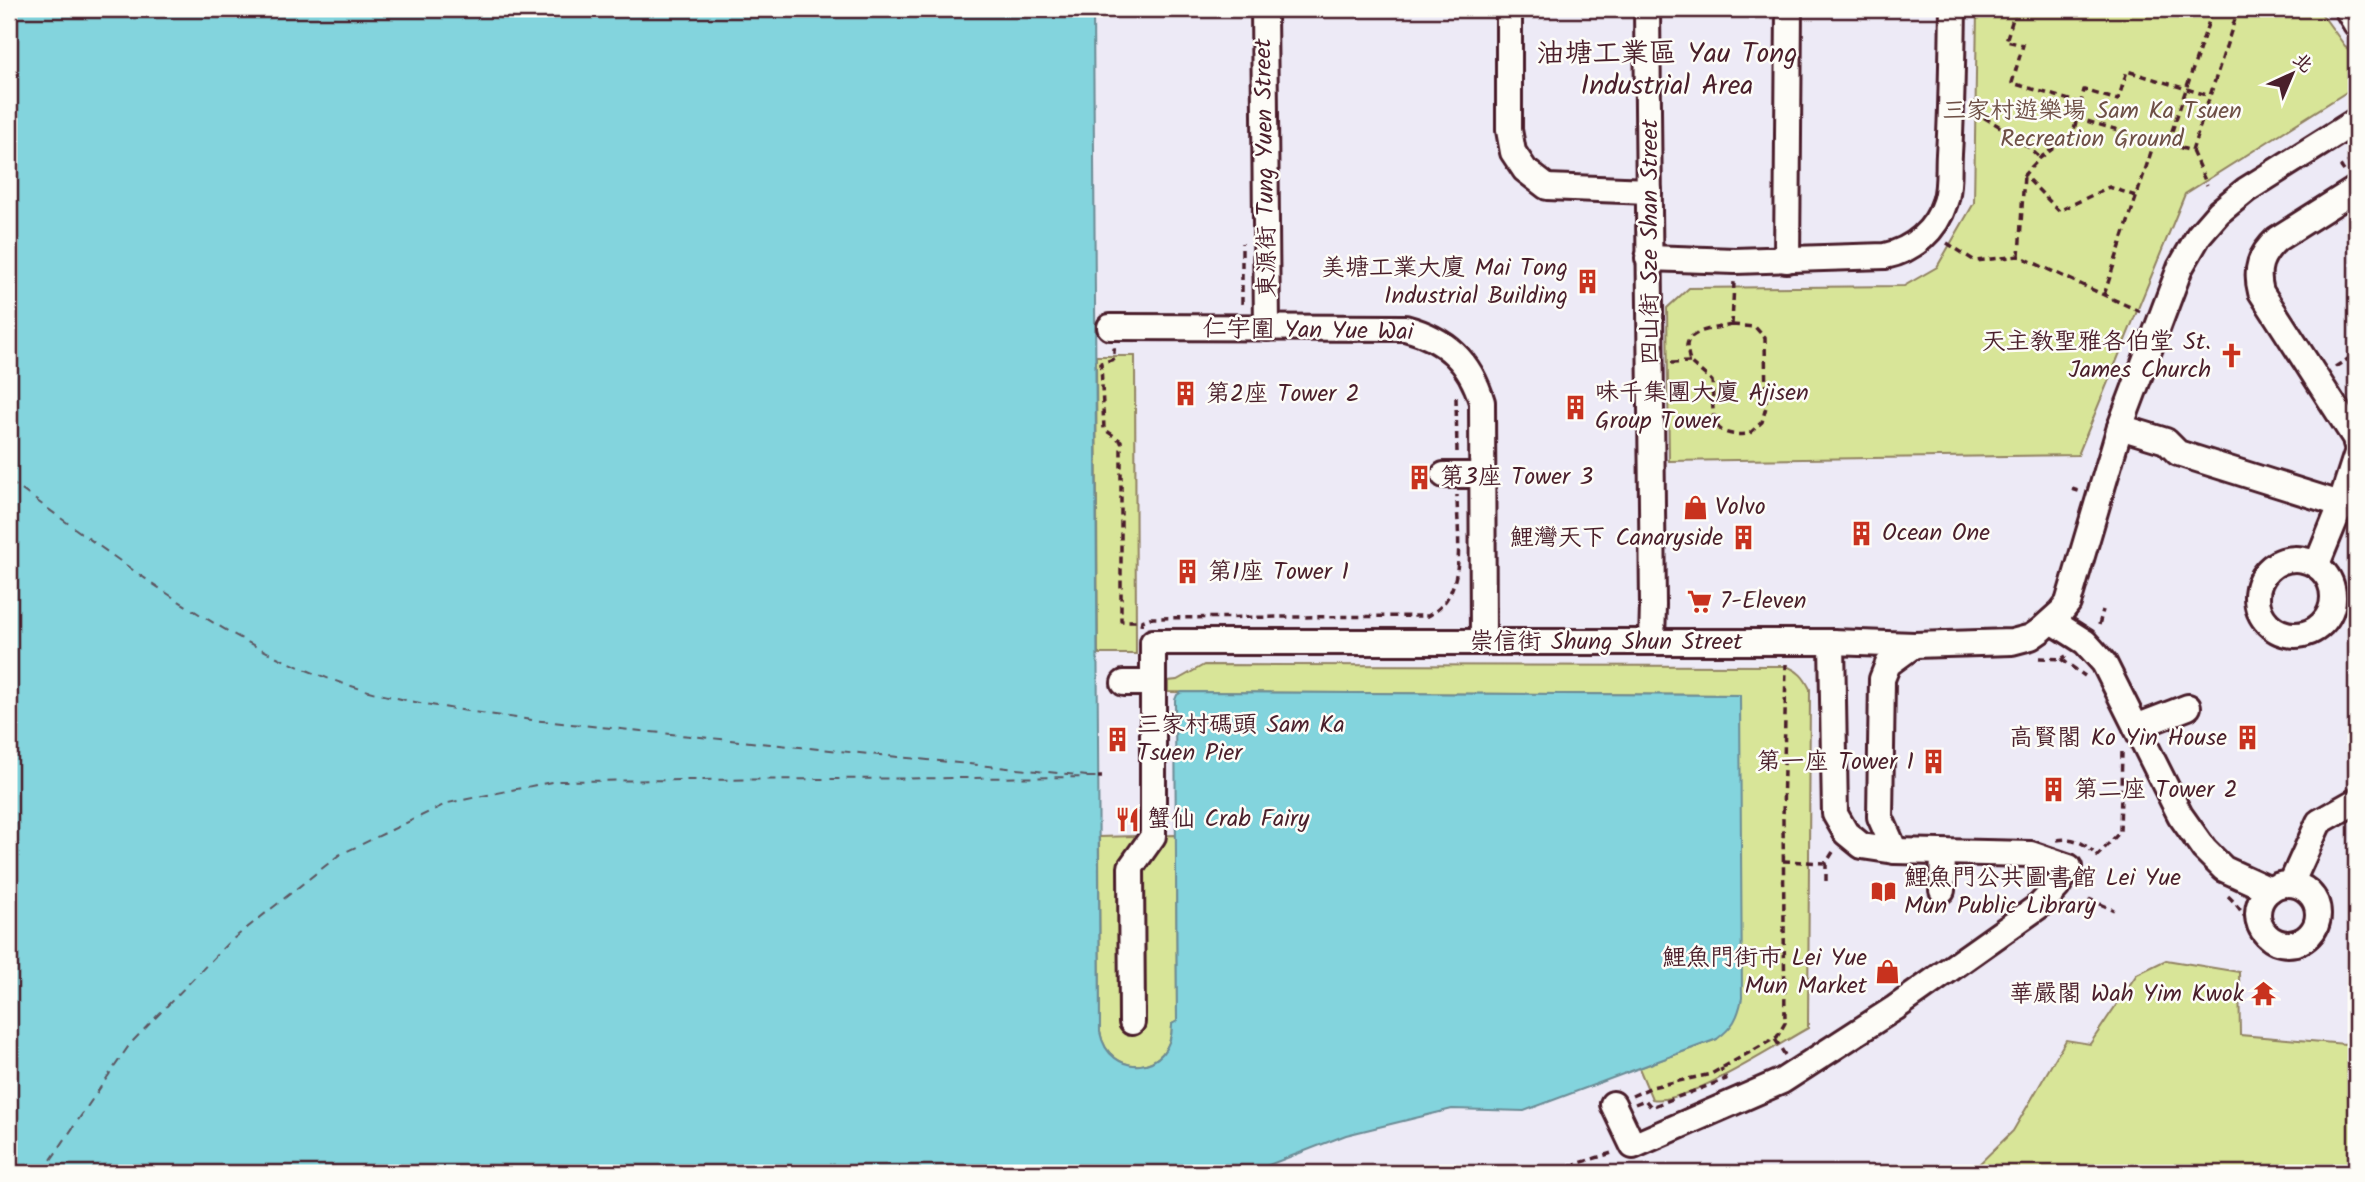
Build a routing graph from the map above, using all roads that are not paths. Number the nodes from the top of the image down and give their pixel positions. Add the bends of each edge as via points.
1 (1264, 9) edge
2 (1509, 9) edge
3 (1647, 9) edge
4 (1789, 9) edge
5 (1953, 9) edge
6 (2347, 9) edge
7 (2356, 24) edge
8 (2356, 121) edge
9 (2351, 182) edge
10 (1649, 191) junction
11 (1648, 258) junction
12 (1787, 260) junction
13 (1267, 328) junction
14 (1112, 338) road end
15 (2118, 434) junction
16 (2356, 443) edge
17 (2356, 456) edge
18 (1450, 475) road end
19 (1482, 475) junction
20 (2348, 507) edge
21 (2316, 564) dead end
22 (2052, 621) junction
23 (1483, 642) junction
24 (1652, 642) junction
25 (1832, 642) junction
26 (1914, 645) junction
27 (1124, 683) dead end
28 (1153, 683) junction
29 (2188, 707) dead end
30 (2127, 734) junction
31 (2356, 801) edge
32 (1895, 851) junction
33 (1943, 853) junction
34 (1942, 890) dead end
35 (1132, 1022) dead end
36 (1622, 1104) road end

1 - 13 street, 東源街 Tung Yuen Street
2 - 10 street via 1509,130 1513,152 1525,170 1546,187
3 - 10 street, 四山街 Sze Shan Street
4 - 12 street
5 - 12 street via 1946,201 1932,228 1916,244 1885,257
6 - 7 street
8 - 15 street via 2246,190 2199,235 2180,268
9 - 16 street via 2272,244 2258,264 2258,279 2261,292
10 - 11 street, 四山街 Sze Shan Street
11 - 12 street
11 - 24 street, 四山街 Sze Shan Street
13 - 14 street, 仁宇圍 Yan Yue Wai
13 - 19 street, 仁宇圍 Yan Yue Wai via 1405,328 1441,341 1462,360 1477,384 1482,402
15 - 20 street via 2166,442 2178,453
15 - 22 street via 2068,603
17 - 20 street
18 - 19 street
19 - 23 street, 仁宇圍 Yan Yue Wai
20 - 21 street
22 - 26 street, 崇信街 Shung Shun Street via 2031,637 2012,642
22 - 30 street via 2085,642 2104,663
23 - 24 street, 崇信街 Shung Shun Street
23 - 28 street, 崇信街 Shung Shun Street via 1148,632
24 - 25 street, 崇信街 Shung Shun Street
25 - 26 street, 崇信街 Shung Shun Street
25 - 32 street via 1835,814 1846,834 1862,846
26 - 32 street via 1888,664 1882,679 1880,817
27 - 28 street
28 - 35 street via 1153,836 1131,867
29 - 30 street
30 - 31 street via 2204,849 2224,869 2280,887 2319,822
32 - 33 street
33 - 34 street
33 - 36 street via 2031,854 2069,867 2039,906 1782,1081 1633,1146

